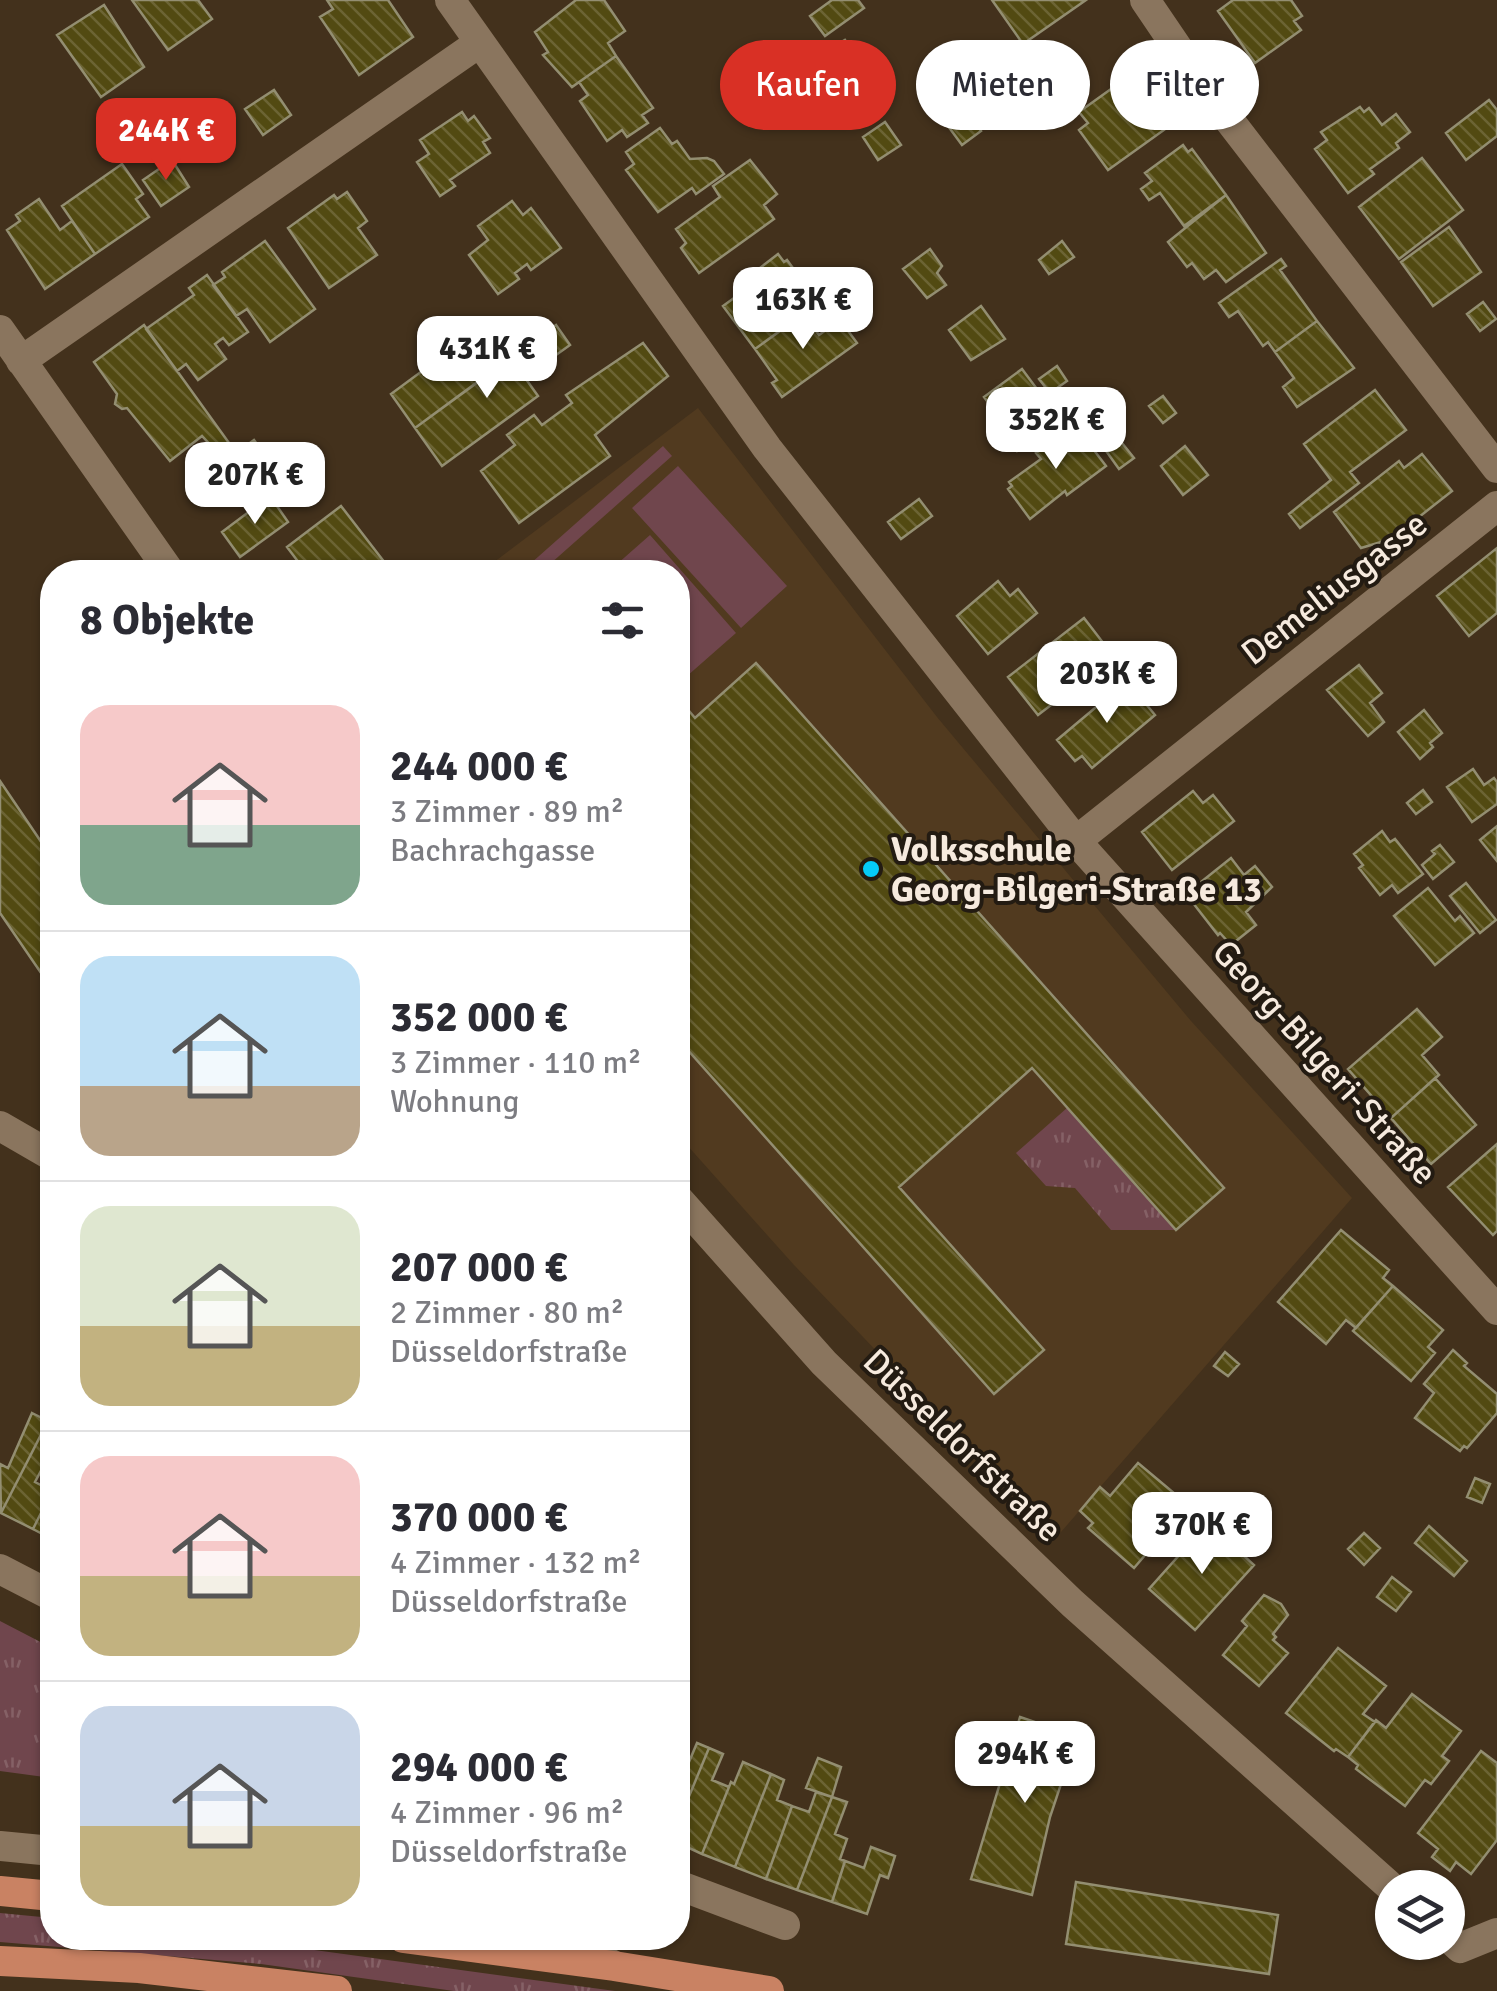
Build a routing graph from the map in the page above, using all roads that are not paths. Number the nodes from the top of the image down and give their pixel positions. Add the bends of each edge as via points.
1 (450, 0) edge
2 (1145, 0) edge
3 (479, 44) junction
4 (0, 330) edge
5 (20, 361) junction
6 (1497, 468) edge
7 (1497, 506) edge
8 (161, 560) edge
9 (1076, 841) junction
10 (0, 1126) edge
11 (40, 1149) edge
12 (690, 1212) edge
13 (1497, 1310) edge
14 (0, 1569) edge
15 (40, 1590) edge
16 (0, 1846) edge
17 (40, 1850) edge
18 (1375, 1873) edge
19 (690, 1889) edge
20 (0, 1891) edge
21 (40, 1895) edge
22 (785, 1926) dead end
23 (493, 1950) edge
24 (584, 1950) edge
25 (0, 1962) edge
26 (614, 1966) junction
27 (213, 1983) edge
28 (337, 1991) edge
29 (769, 1991) edge

1 - 3 street, Georg-Bilgeri-Straße
2 - 6 street via 1206,90
3 - 5 street
3 - 9 street, Georg-Bilgeri-Straße via 767,448
4 - 5 street
5 - 8 street
7 - 9 street, Demeliusgasse
9 - 13 street, Georg-Bilgeri-Straße
10 - 11 street
12 - 18 street, Düsseldorfstraße via 824,1363 1072,1603
14 - 15 street
16 - 17 street
19 - 22 street
20 - 21 main road
23 - 26 main road
24 - 26 street
25 - 27 main road via 139,1968
26 - 29 main road
27 - 28 main road

